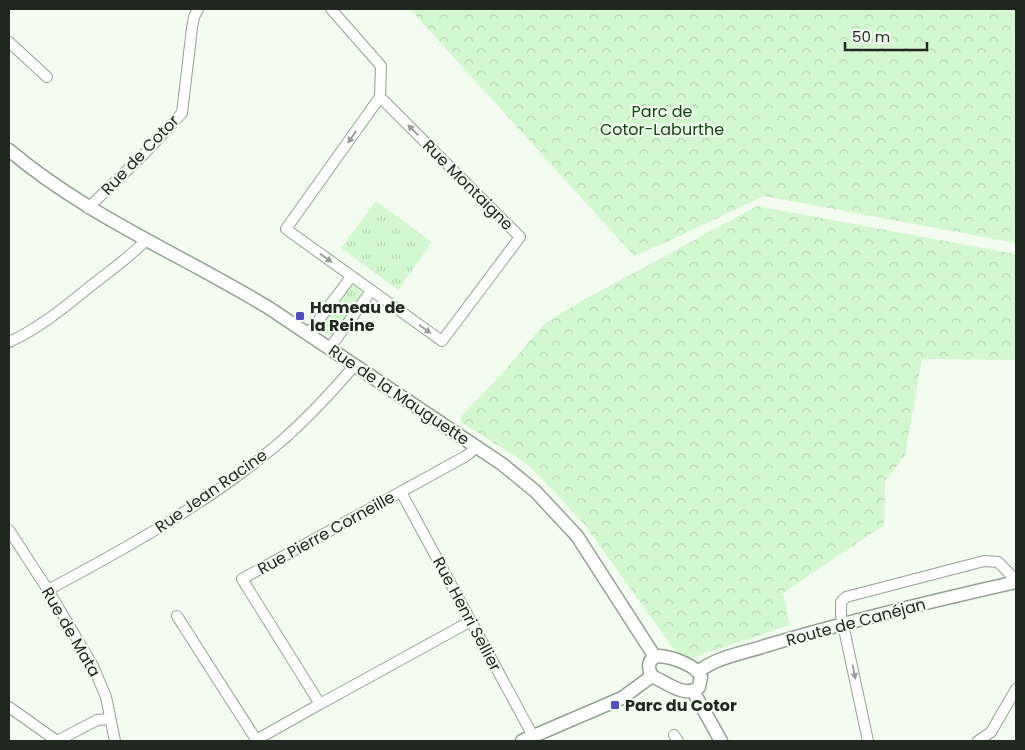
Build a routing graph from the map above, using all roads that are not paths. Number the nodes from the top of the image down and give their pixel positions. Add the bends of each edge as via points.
1 (198, 9) edge
2 (331, 9) edge
3 (9, 42) edge
4 (47, 77) dead end
5 (380, 97) junction
6 (9, 150) edge
7 (88, 208) junction
8 (146, 240) junction
9 (351, 277) junction
10 (371, 291) junction
11 (308, 334) junction
12 (9, 342) edge
13 (330, 348) junction
14 (355, 365) junction
15 (477, 447) junction
16 (401, 492) junction
17 (9, 530) edge
18 (1016, 581) edge
19 (48, 590) junction
20 (177, 616) dead end
21 (471, 621) junction
22 (844, 624) junction
23 (655, 657) junction
24 (698, 672) junction
25 (652, 676) junction
26 (1016, 689) edge
27 (693, 691) junction
28 (320, 704) junction
29 (9, 707) edge
30 (110, 719) junction
31 (528, 739) edge
32 (257, 740) edge
33 (115, 741) edge
34 (722, 741) edge
35 (868, 741) edge
36 (978, 741) edge

1 - 7 street, Rue de Cotor via 192,28 182,113
2 - 5 street via 380,66
3 - 4 street
5 -> 9 street, Rue Montaigne via 286,229
10 -> 5 street, Rue Montaigne via 442,341 520,237
6 - 7 street, Rue de la Mauguette via 55,187
7 - 8 street, Rue de la Mauguette
8 - 11 street, Rue de la Mauguette via 240,291
8 - 12 street via 56,313
9 - 10 street, Rue Montaigne
9 - 11 street
10 - 13 street
11 - 13 street, Rue de la Mauguette
13 - 14 street, Rue de la Mauguette
14 - 15 street, Rue de la Mauguette
14 - 19 street, Rue Jean Racine via 278,444 217,490 128,547
15 - 16 street, Rue Pierre Corneille
15 - 23 street, Rue de la Mauguette via 535,491 564,521
16 - 21 street, Rue Henri Sellier
16 - 28 street, Rue Pierre Corneille via 242,579
17 - 19 street, Rue de Mata
18 - 22 street, Route de Canéjan
18 - 22 street via 998,562 984,560 846,597 841,602
19 - 30 street, Rue de Mata via 92,666 106,697
20 - 32 street
21 - 28 street
21 - 31 street, Rue Henri Sellier
22 - 24 street, Route de Canéjan via 711,663
22 -> 35 street
23 - 24 street via 665,656
23 - 25 street via 648,668
24 - 27 street via 702,680
25 - 27 street via 685,691
25 - 31 street via 622,698
26 - 36 street via 991,732
27 - 34 street
28 - 32 street
29 - 30 street via 57,740 96,720
30 - 33 street, Rue de Mata

